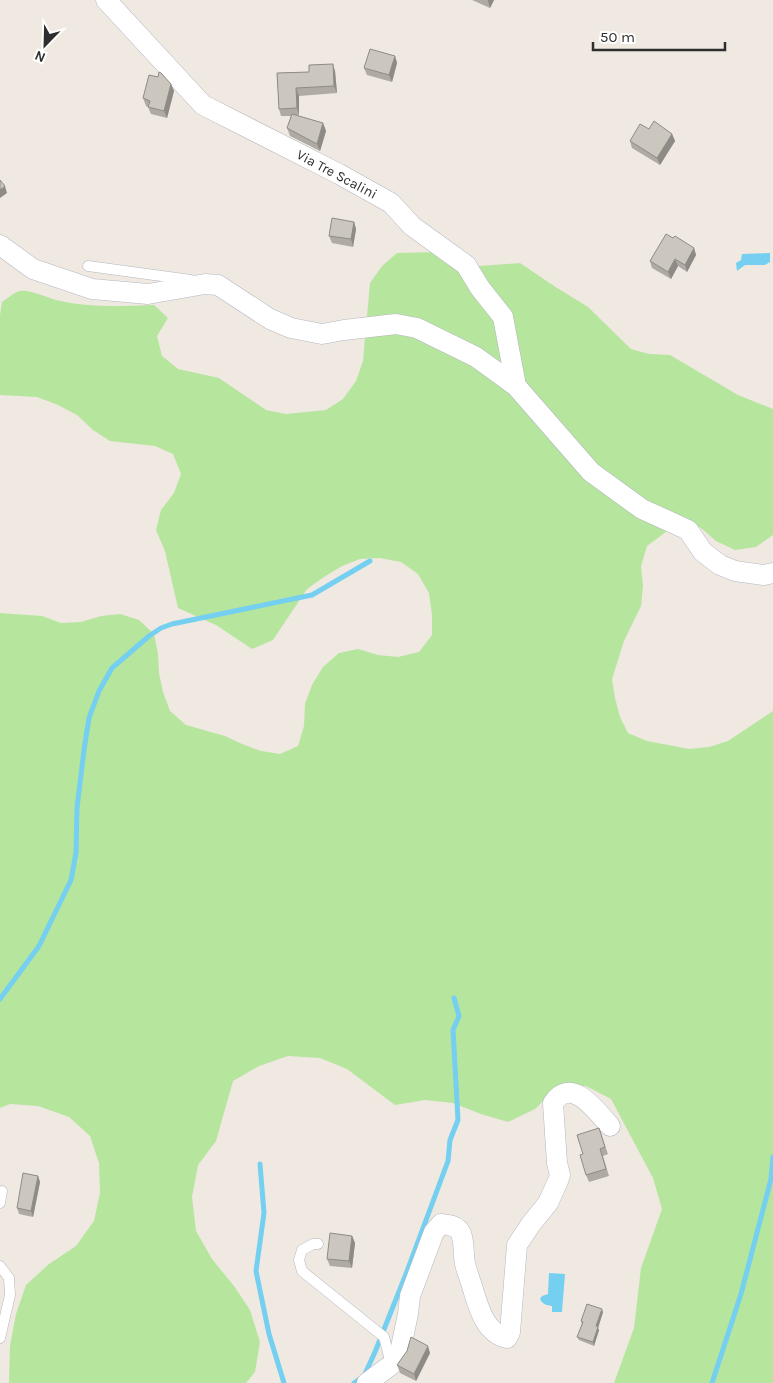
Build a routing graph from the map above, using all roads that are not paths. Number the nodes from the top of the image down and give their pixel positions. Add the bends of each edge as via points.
1 (106, 0) edge
2 (0, 245) edge
3 (88, 266) dead end
4 (204, 284) junction
5 (516, 386) junction
6 (773, 573) edge
7 (610, 1126) dead end
8 (2, 1191) dead end
9 (0, 1203) edge
10 (318, 1244) dead end
11 (0, 1266) edge
12 (0, 1338) edge
13 (391, 1365) junction
14 (367, 1383) edge

1 - 5 street, Via Tre Scalini via 203,105 391,203 412,226 466,265 503,317
2 - 4 street via 33,269 92,289 148,294
3 - 4 lane
4 - 5 street via 218,285 270,319 291,328 322,334 396,324 417,328 476,357
5 - 6 street via 598,477 642,509 688,530 703,552 720,565 735,571
7 - 13 street via 578,1094 566,1092 553,1103 560,1175 548,1203 517,1245 507,1338 496,1333 482,1317 465,1264 461,1234 454,1226 441,1224 434,1232 410,1296 400,1352
8 - 9 lane
10 - 13 lane via 302,1250 299,1260 302,1271 384,1337
11 - 12 lane via 9,1278 10,1295
13 - 14 street

